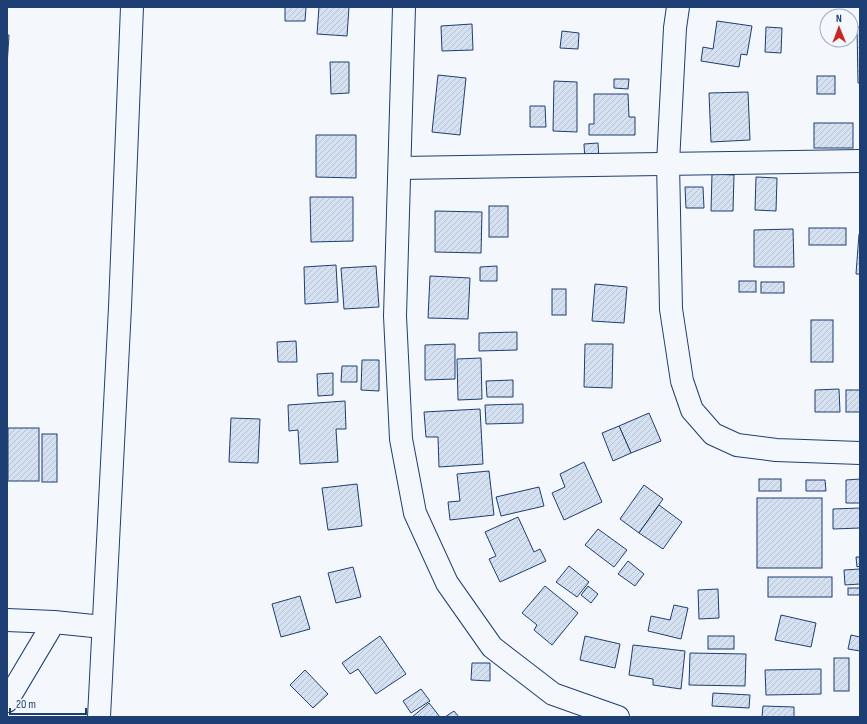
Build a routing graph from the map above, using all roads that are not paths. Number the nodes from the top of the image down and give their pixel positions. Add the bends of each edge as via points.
1 (132, 7) edge
2 (404, 7) edge
3 (678, 7) edge
4 (860, 161) edge
5 (668, 163) junction
6 (400, 168) junction
7 (860, 453) edge
8 (7, 620) edge
9 (54, 622) junction
10 (103, 627) junction
11 (7, 701) edge
12 (99, 717) edge
13 (618, 717) edge

1 - 10 street via 121,300
2 - 6 street
3 - 5 street
4 - 5 street
5 - 6 street
5 - 7 street via 671,309 682,381 692,410 713,434 736,445 776,450
6 - 13 street via 395,324 401,439 415,513 447,583 492,648 553,694
8 - 9 street
9 - 10 street
9 - 11 street
10 - 12 street

